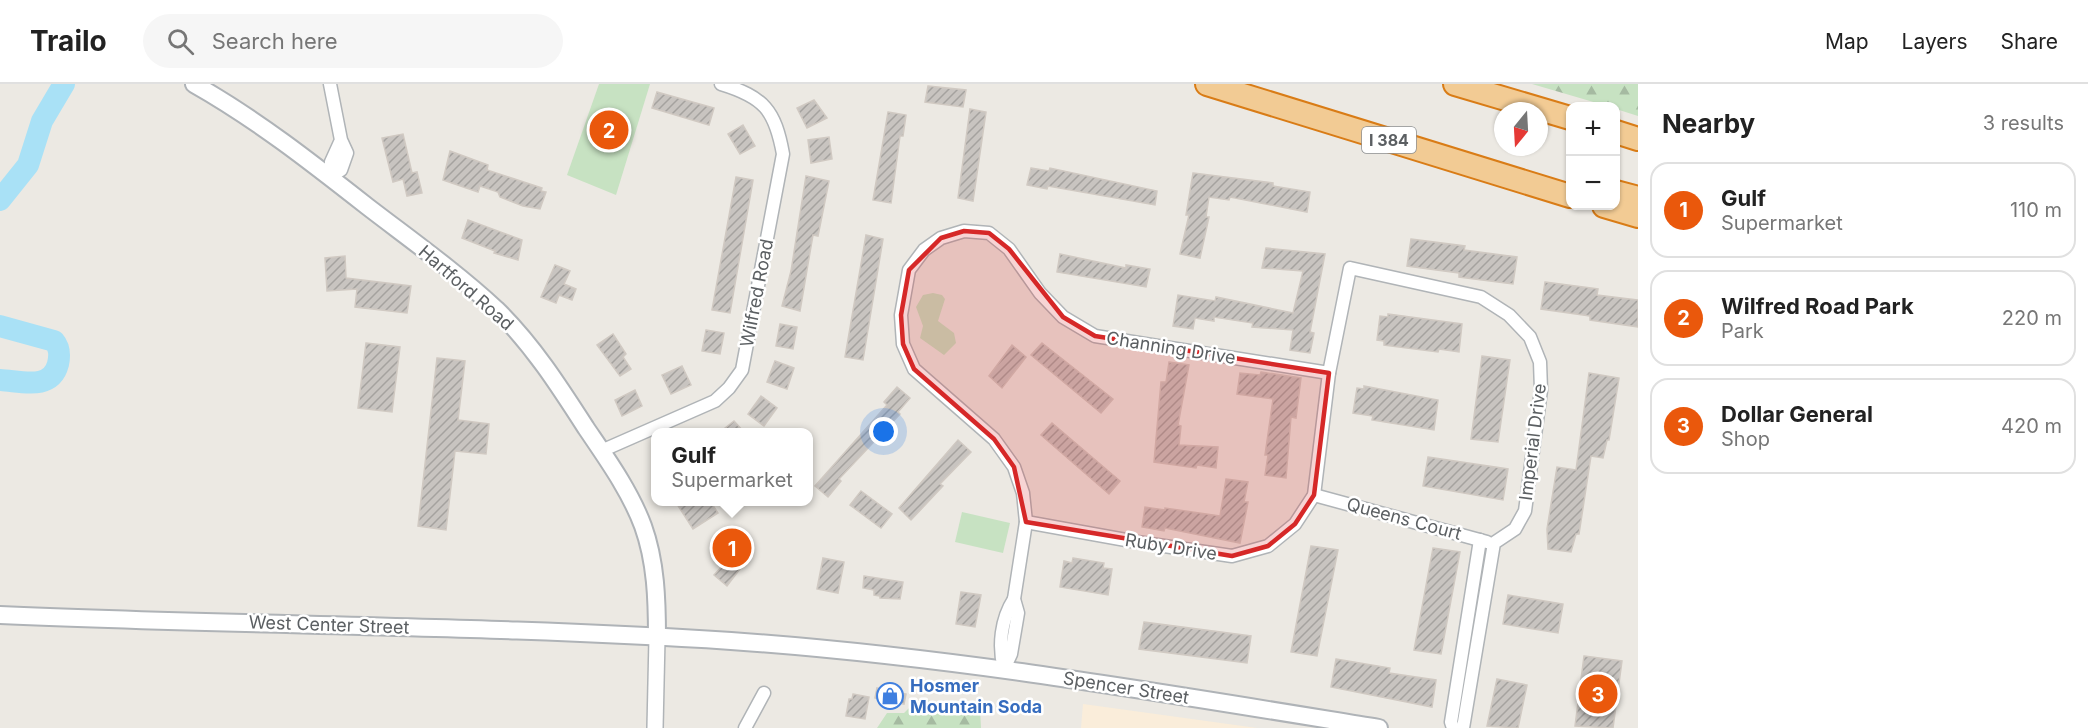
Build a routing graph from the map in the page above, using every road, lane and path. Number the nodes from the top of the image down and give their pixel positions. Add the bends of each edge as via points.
1 (194, 84) edge
2 (330, 84) edge
3 (721, 84) edge
4 (1207, 84) edge
5 (1219, 84) edge
6 (1455, 84) edge
7 (1566, 117) edge
8 (1620, 133) edge
9 (1638, 139) edge
10 (330, 177) junction
11 (1566, 178) edge
12 (1620, 193) edge
13 (1566, 195) edge
14 (1638, 198) edge
15 (1618, 210) edge
16 (1638, 216) edge
17 (1329, 373) junction
18 (653, 428) edge
19 (651, 429) edge
20 (601, 451) junction
21 (1314, 495) junction
22 (1026, 522) junction
23 (1480, 540) junction
24 (1494, 543) junction
25 (0, 615) edge
26 (657, 638) junction
27 (1004, 669) junction
28 (764, 693) dead end
29 (655, 728) edge
30 (745, 728) edge
31 (1379, 728) edge
32 (1453, 728) edge
33 (1462, 728) edge

1 - 10 main road, Hartford Road via 255,122
2 - 10 street via 347,159 341,170
3 - 18 street, Wilfred Road via 750,93 768,111 778,129 783,154 742,370 715,401
4 - 13 highway, I 384
5 - 11 highway via 1311,104
6 - 7 highway
8 - 9 highway
10 - 20 main road, Hartford Road via 496,310 523,337
12 - 14 highway
15 - 16 highway
17 - 21 street, Ruby Drive
17 - 22 street, Channing Drive via 1095,336 1063,317 1040,293 1009,249 989,233 964,231 941,238 924,250 909,270 901,315 903,344 914,369 993,439 1014,466 1023,493
17 - 24 street, Imperial Drive via 1350,268 1481,297 1511,317 1530,337 1540,362 1541,390 1525,511 1515,529
19 - 20 street, Wilfred Road
20 - 26 main road, Hartford Road via 643,526 652,557
21 - 22 street, Ruby Drive via 1295,524 1268,546 1232,556
21 - 23 street, Queens Court
22 - 27 street, Channing Drive via 1014,599 1018,613 1011,654
23 - 24 street, Queens Court
23 - 32 street
24 - 33 street
25 - 26 main road, West Center Street
26 - 27 main road, Spencer Street via 848,651
26 - 29 street
27 - 31 main road, Spencer Street
28 - 30 street

